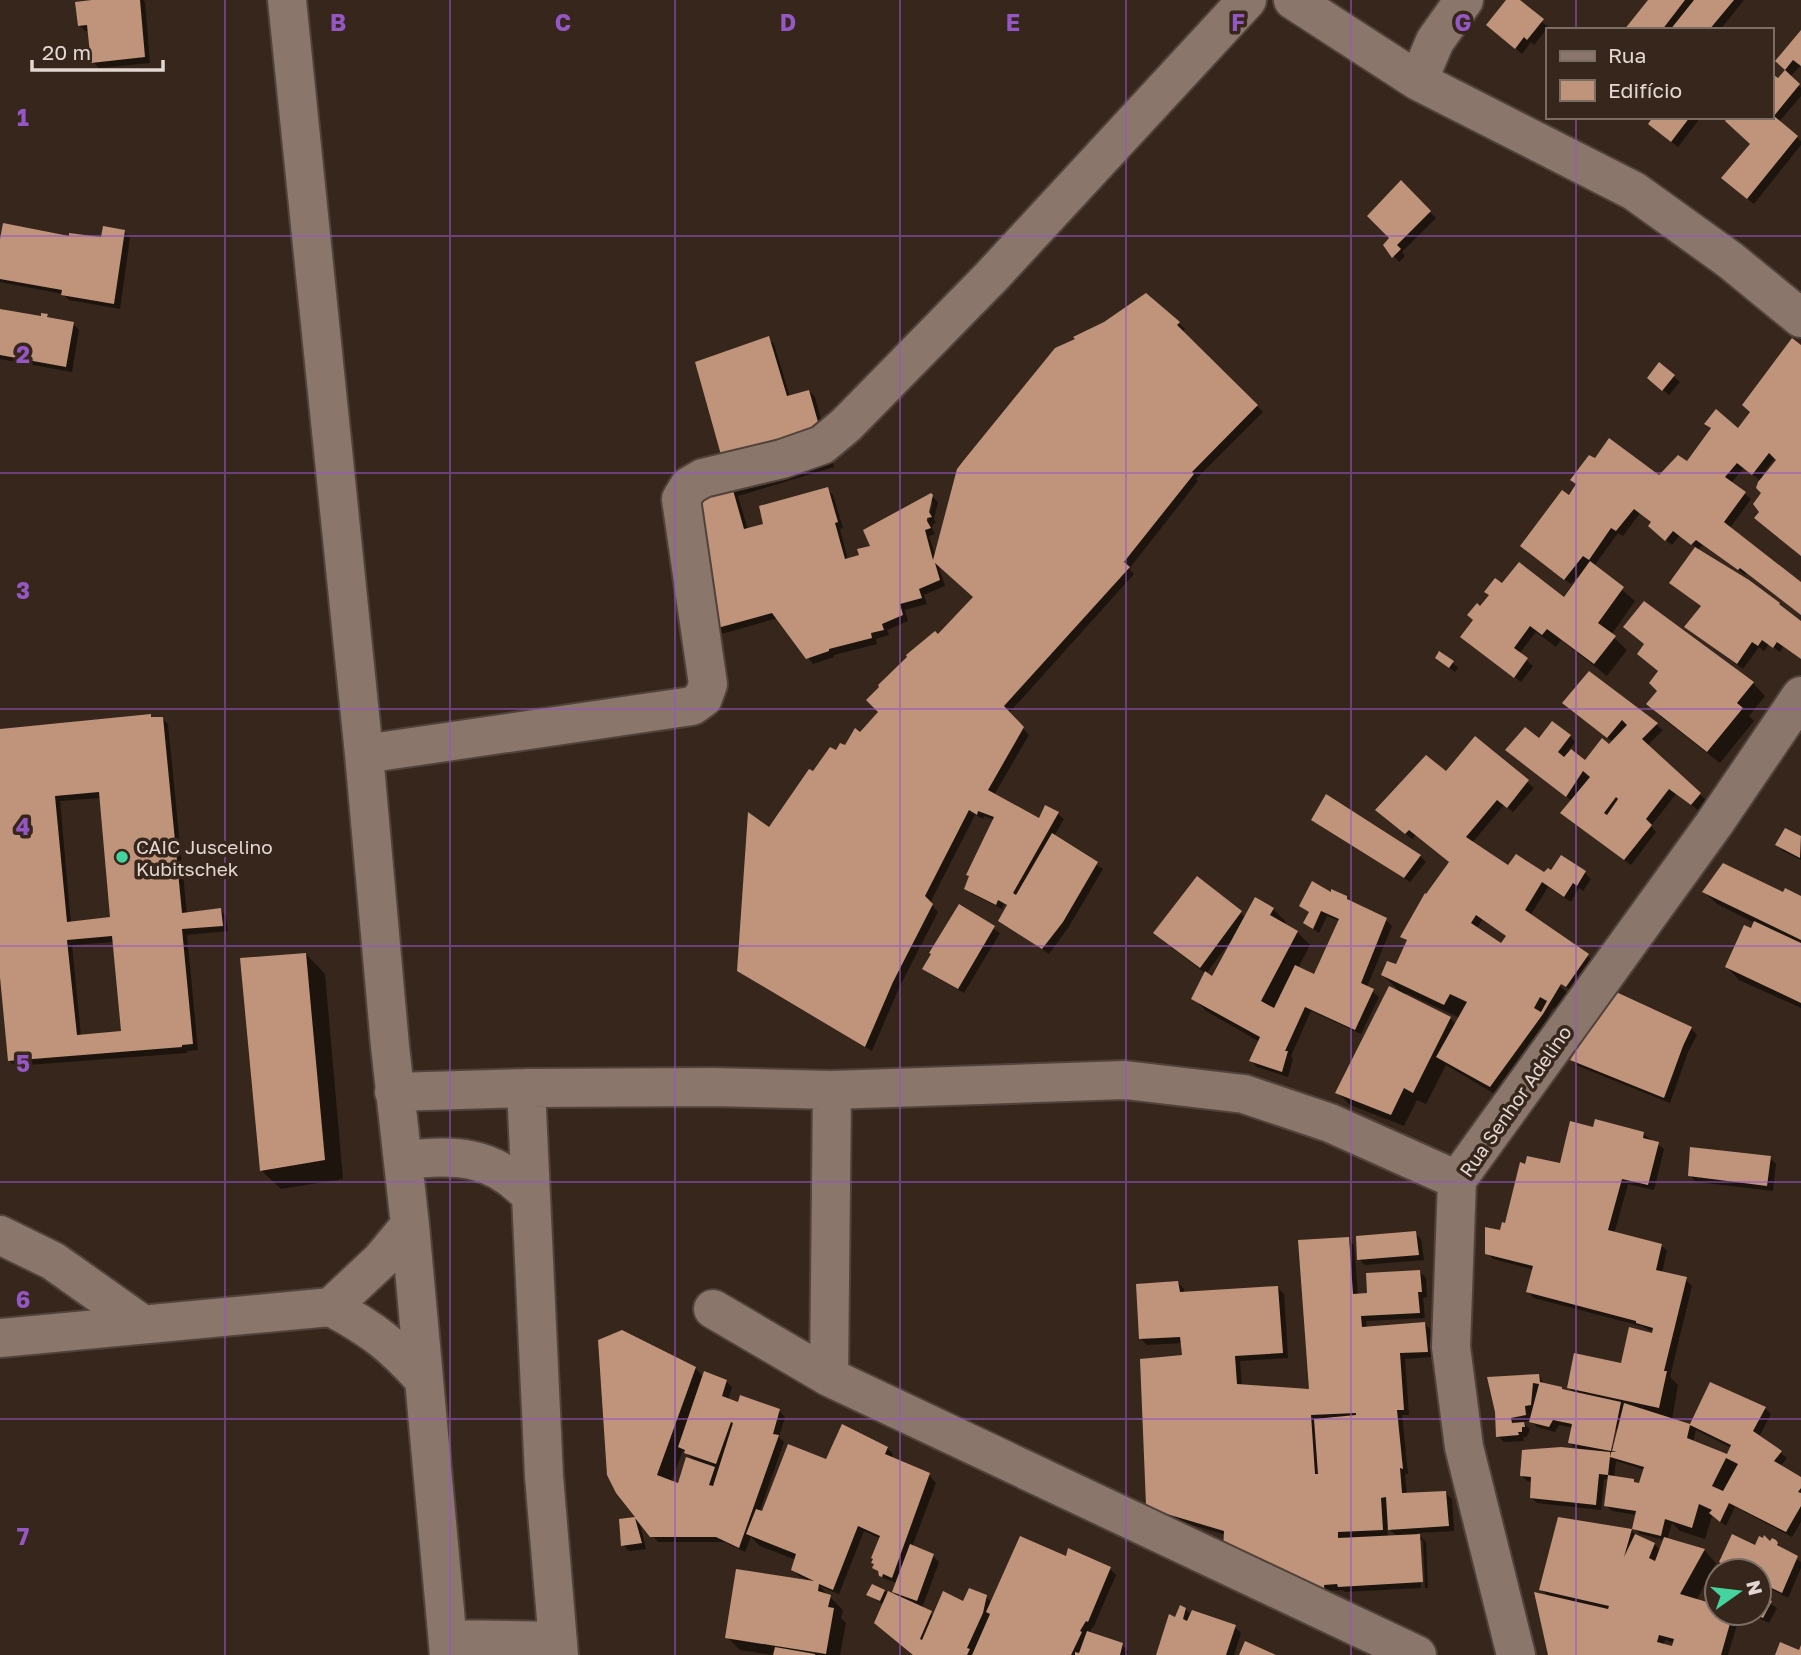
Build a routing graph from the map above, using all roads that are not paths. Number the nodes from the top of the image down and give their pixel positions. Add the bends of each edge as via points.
1 (287, 0) edge
2 (1247, 0) edge
3 (1293, 0) edge
4 (1464, 0) edge
5 (1418, 81) junction
6 (1801, 318) edge
7 (1801, 696) edge
8 (364, 754) junction
9 (526, 1088) junction
10 (832, 1090) junction
11 (394, 1092) junction
12 (403, 1160) junction
13 (1457, 1180) junction
14 (530, 1195) junction
15 (410, 1225) junction
16 (0, 1235) edge
17 (331, 1307) junction
18 (713, 1309) dead end
19 (142, 1324) junction
20 (0, 1338) edge
21 (829, 1377) junction
22 (424, 1380) junction
23 (448, 1647) edge
24 (559, 1648) edge
25 (1417, 1655) edge
26 (1516, 1655) edge

1 - 8 street
2 - 8 street via 991,277 846,425 822,445 703,478 689,486 681,499 708,684 704,698 692,706
3 - 5 street
4 - 5 street via 1435,41
5 - 6 street via 1634,191
7 - 13 street, Rua Senhor Adelino
8 - 11 street
9 - 10 street
9 - 11 street
9 - 14 street
10 - 13 street via 1125,1080 1244,1094 1330,1123
10 - 21 street
11 - 12 street
12 - 14 street via 451,1156 498,1169
12 - 15 street
13 - 26 street, Rua Senhor Adelino via 1451,1347 1465,1447
14 - 24 street via 544,1476
15 - 17 street
15 - 22 street
16 - 19 street via 53,1261
17 - 19 street
17 - 22 street via 369,1328
18 - 21 street
19 - 20 street
21 - 25 street
22 - 23 street
23 - 24 street

